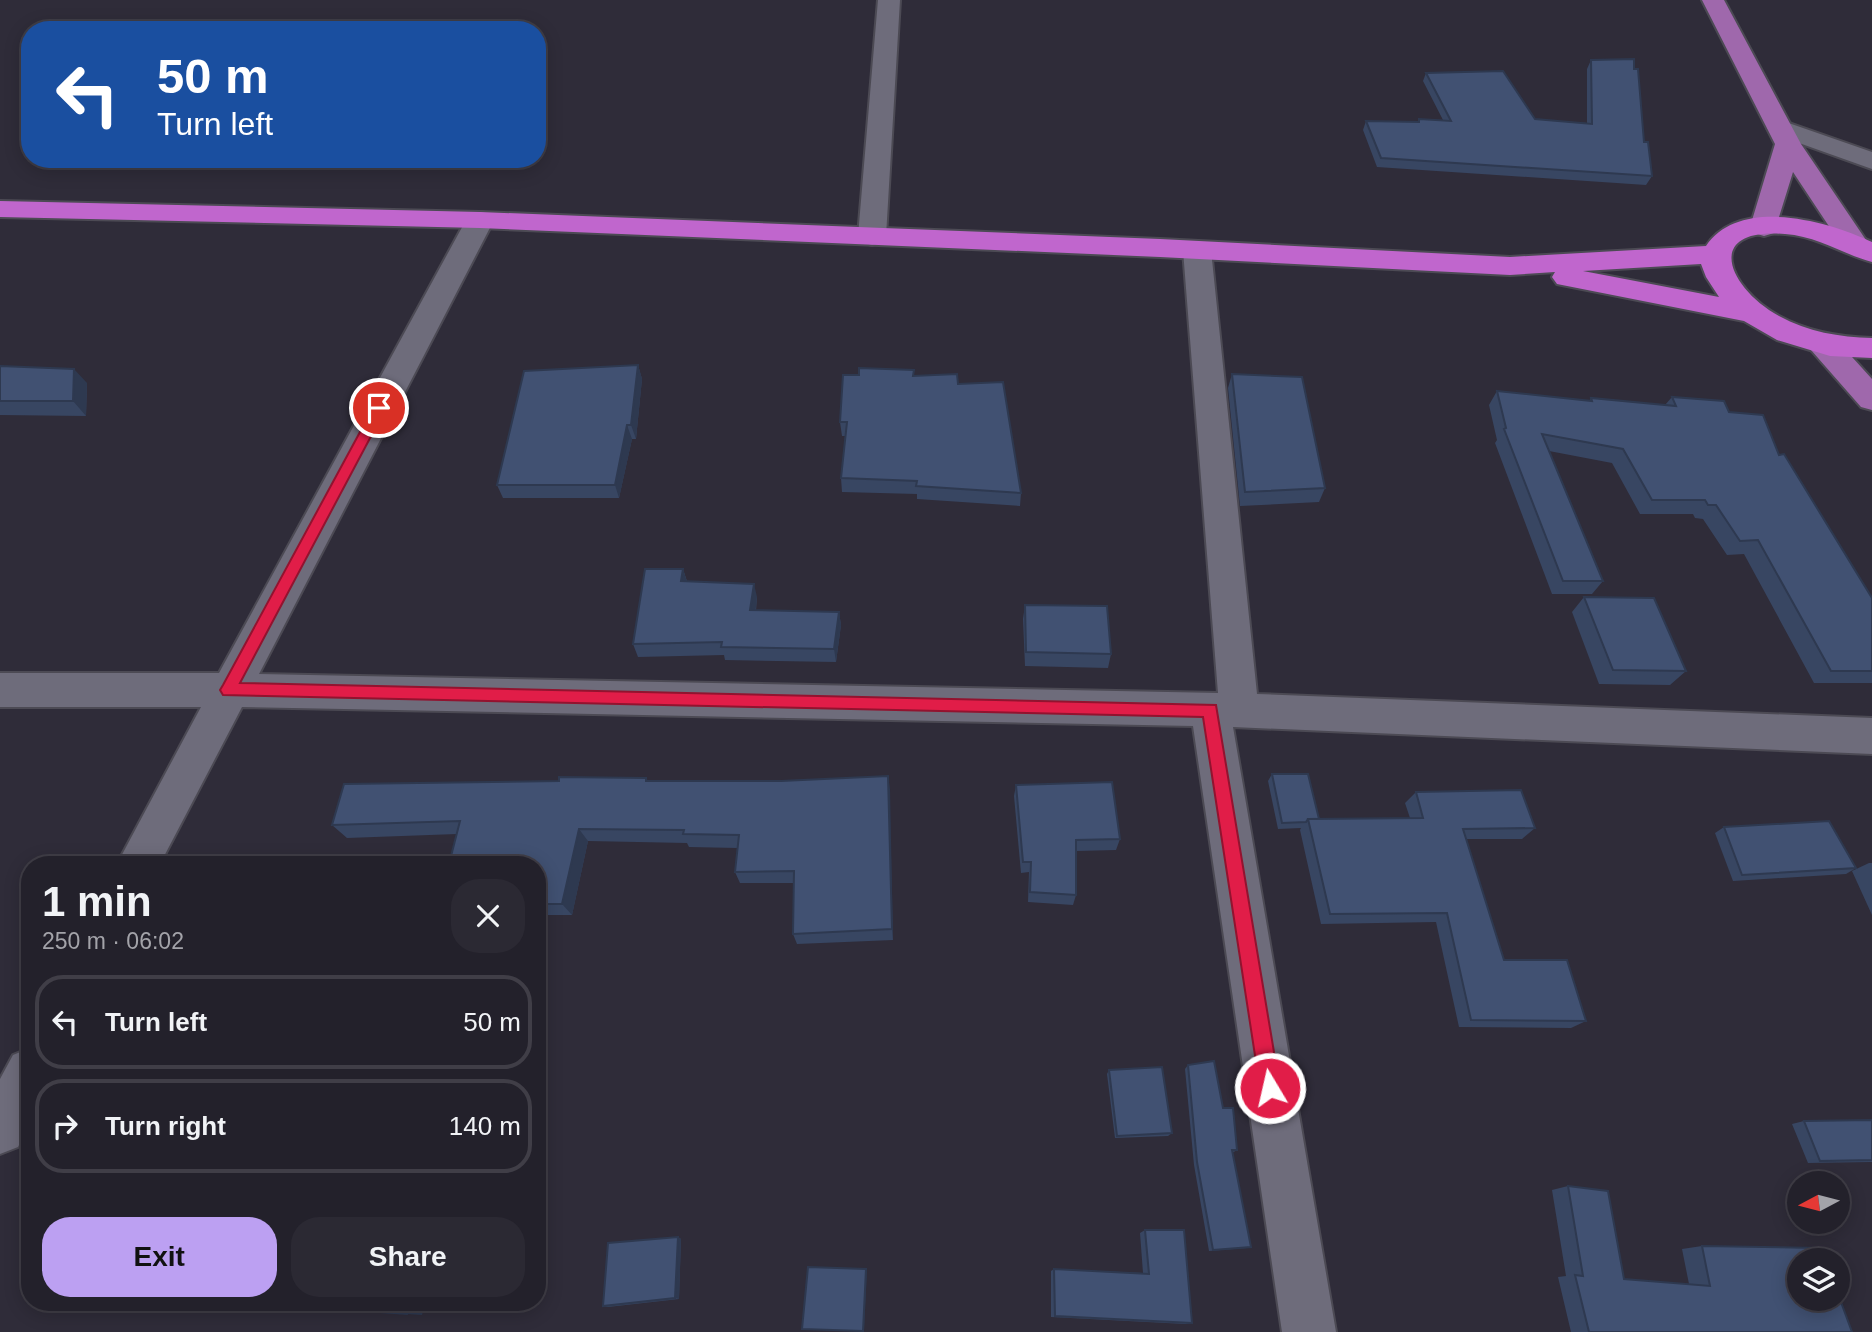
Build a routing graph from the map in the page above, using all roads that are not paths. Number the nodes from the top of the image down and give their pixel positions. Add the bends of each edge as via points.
1 (889, 0) edge
2 (1713, 0) edge
3 (1784, 136) junction
4 (1872, 161) edge
5 (0, 209) edge
6 (480, 220) junction
7 (1764, 227) junction
8 (872, 236) junction
9 (1863, 248) edge
10 (1197, 250) junction
11 (1716, 254) junction
12 (1510, 266) junction
13 (1752, 313) junction
14 (1822, 343) junction
15 (1872, 348) edge
16 (1872, 399) edge
17 (0, 690) edge
18 (228, 690) junction
19 (1225, 710) junction
20 (1872, 736) edge
21 (142, 856) edge
22 (21, 1089) edge
23 (0, 1129) edge
24 (1309, 1332) edge

1 - 8 street
2 - 3 main road
3 - 4 street
3 - 7 main road
3 - 9 main road
5 - 6 highway
6 - 8 highway
6 - 18 street
7 - 9 highway via 1813,231
7 - 11 highway via 1724,240
8 - 10 highway
10 - 12 highway
10 - 19 street
11 - 12 highway
11 - 13 highway via 1717,271 1729,292
12 - 13 highway
13 - 14 highway via 1785,331
14 - 15 highway
14 - 16 main road
17 - 18 street
18 - 19 street
18 - 21 street
19 - 20 street
19 - 24 street
22 - 23 street

